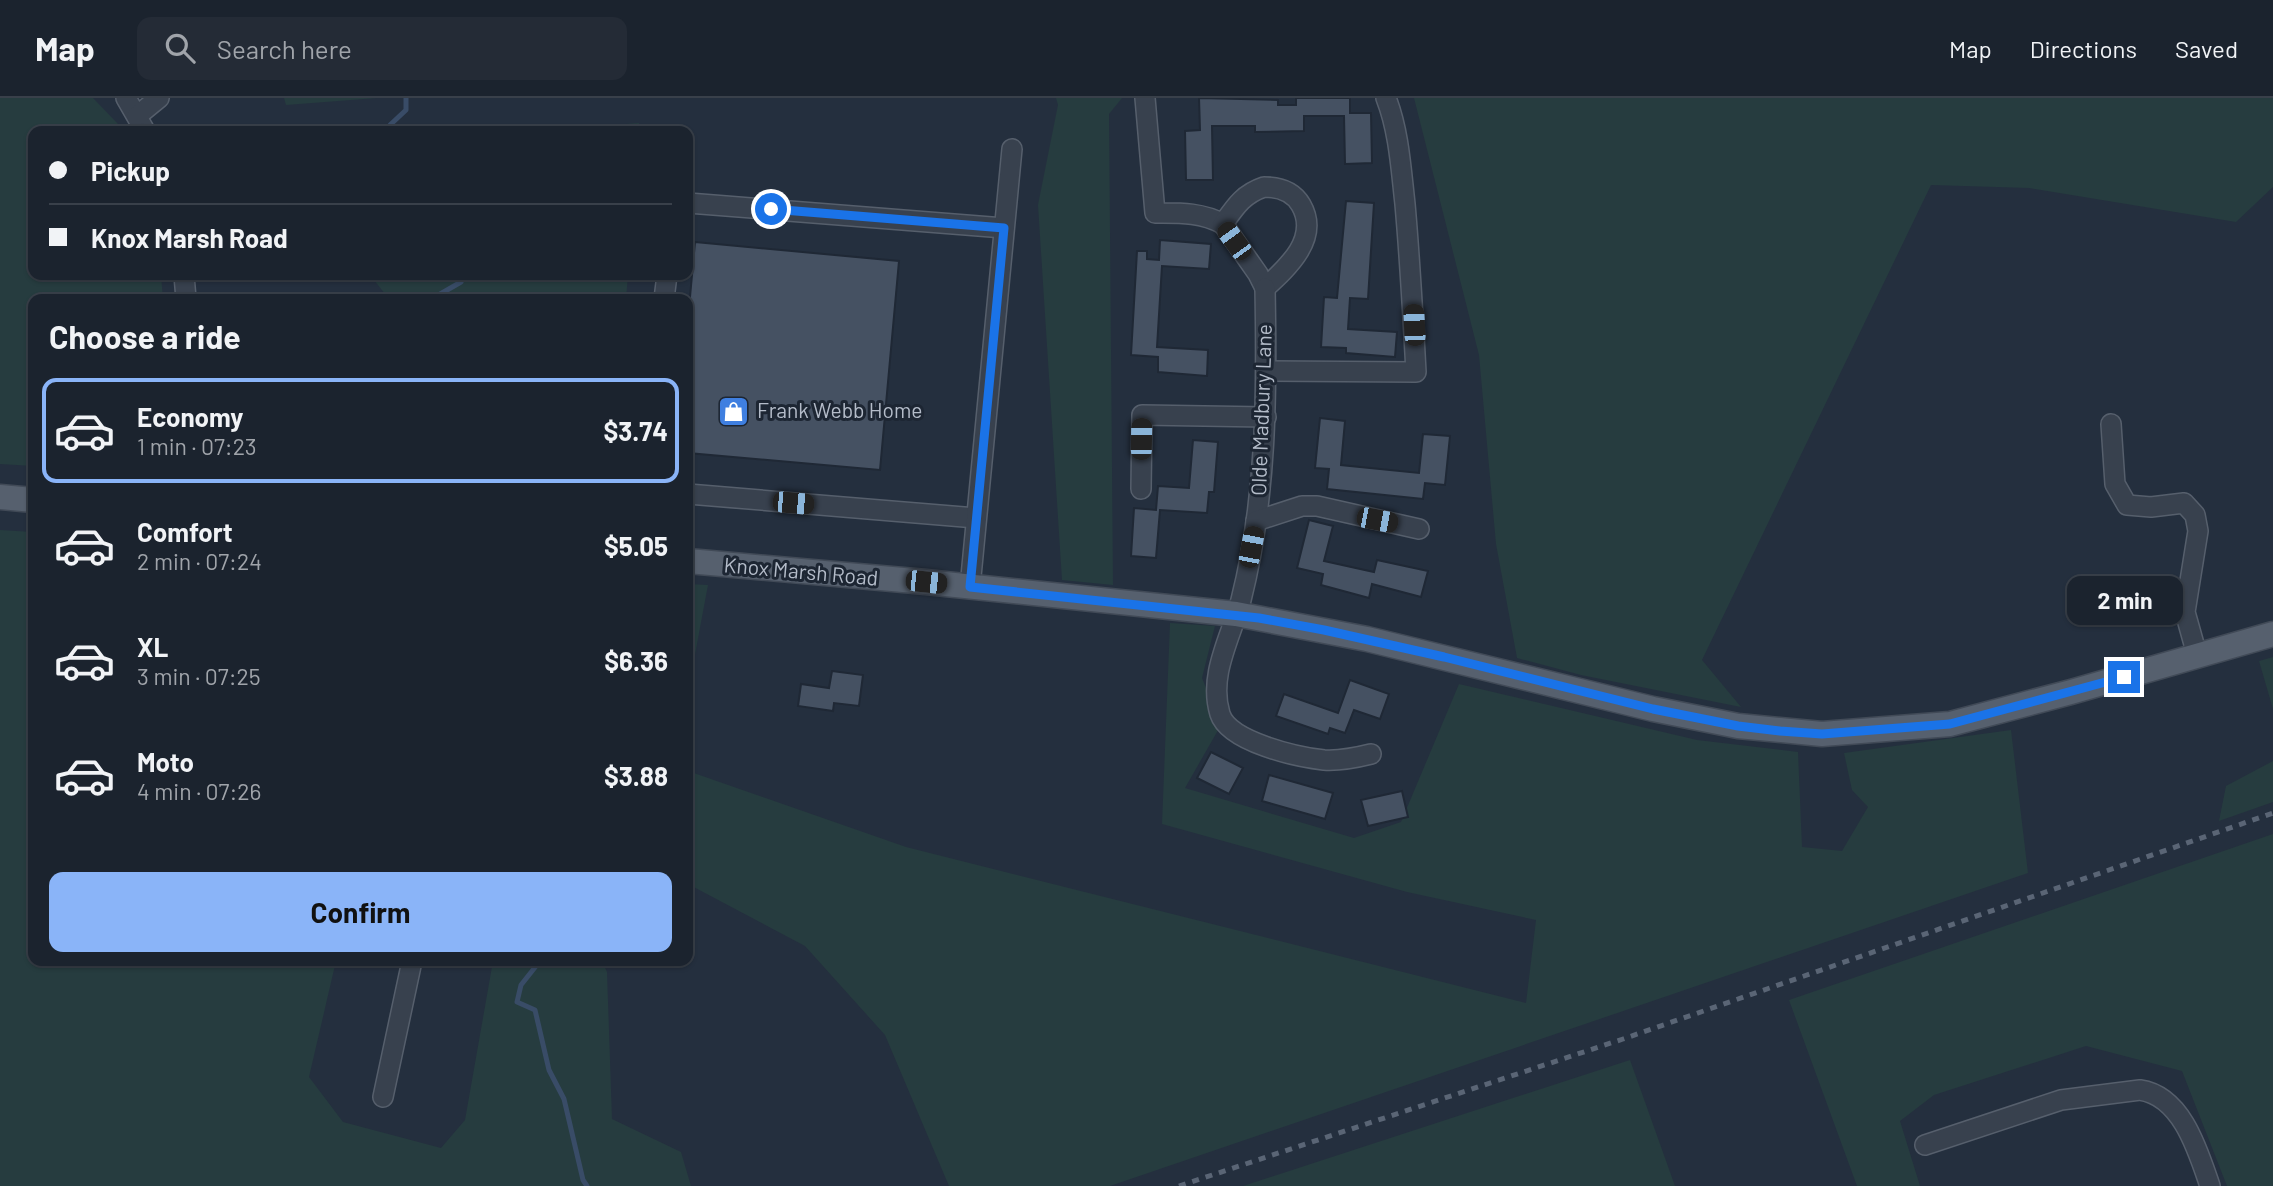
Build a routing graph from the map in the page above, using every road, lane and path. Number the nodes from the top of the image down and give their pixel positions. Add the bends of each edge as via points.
1 (126, 98) edge
2 (159, 98) edge
3 (1145, 98) edge
4 (1386, 98) edge
5 (141, 124) edge
6 (1012, 149) dead end
7 (693, 203) edge
8 (1223, 225) junction
9 (1004, 228) junction
10 (1265, 288) junction
11 (1266, 372) junction
12 (1266, 417) junction
13 (2111, 424) dead end
14 (1141, 489) dead end
15 (693, 494) edge
16 (0, 498) edge
17 (28, 500) edge
18 (976, 518) junction
19 (1256, 521) junction
20 (1419, 529) dead end
21 (693, 561) edge
22 (970, 587) junction
23 (1236, 614) junction
24 (2273, 634) edge
25 (2197, 655) junction
26 (1371, 754) dead end
27 (411, 966) edge
28 (383, 1097) dead end
29 (1925, 1145) dead end
30 (2210, 1186) edge

1 - 5 street
2 - 5 street
3 - 8 street via 1154,213 1195,214
4 - 11 street via 1401,165 1416,372
6 - 9 street
7 - 9 street
8 - 10 street
8 - 10 street via 1250,191 1278,187 1300,202 1306,214 1306,239
9 - 18 street
10 - 11 street, Olde Madbury Lane
11 - 12 street, Olde Madbury Lane
12 - 14 street via 1142,415
12 - 19 street, Olde Madbury Lane
13 - 25 street via 2115,484 2127,505 2184,503 2195,515 2198,531 2185,612
15 - 18 street
16 - 17 main road
18 - 22 street
19 - 20 street via 1302,506 1317,506
19 - 23 street, Olde Madbury Lane
21 - 22 main road, Knox Marsh Road
22 - 23 main road, Knox Marsh Road
23 - 25 main road, Knox Marsh Road via 1367,639 1670,713 1738,726 1822,734 1950,724
23 - 26 street, Olde Madbury Lane via 1216,693 1227,726 1295,755 1349,760
24 - 25 main road, Knox Marsh Road
27 - 28 street
29 - 30 street via 2062,1100 2140,1090 2171,1106 2186,1126

